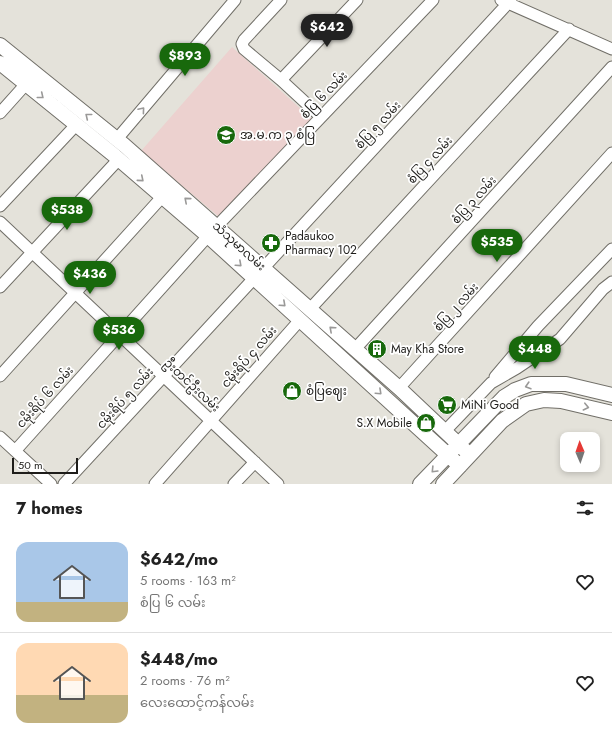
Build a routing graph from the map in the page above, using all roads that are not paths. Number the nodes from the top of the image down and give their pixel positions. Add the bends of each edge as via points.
1 (235, 0) edge
2 (281, 0) edge
3 (357, 0) edge
4 (433, 0) edge
5 (507, 1) edge
6 (569, 29) junction
7 (0, 45) edge
8 (612, 49) edge
9 (0, 63) edge
10 (612, 68) edge
11 (282, 80) junction
12 (26, 84) junction
13 (0, 113) edge
14 (321, 117) junction
15 (76, 125) junction
16 (121, 142) junction
17 (612, 153) edge
18 (117, 158) junction
19 (162, 197) junction
20 (0, 206) edge
21 (0, 222) edge
22 (212, 231) junction
23 (612, 249) edge
24 (32, 252) junction
25 (259, 273) junction
26 (612, 282) edge
27 (0, 286) edge
28 (76, 293) junction
29 (310, 309) junction
30 (300, 320) junction
31 (119, 334) junction
32 (355, 349) junction
33 (0, 376) edge
34 (163, 376) junction
35 (491, 383) junction
36 (399, 388) junction
37 (612, 395) edge
38 (612, 413) edge
39 (211, 420) junction
40 (445, 431) junction
41 (0, 437) edge
42 (458, 444) junction
43 (15, 451) junction
44 (470, 455) junction
45 (448, 456) junction
46 (255, 462) junction
47 (460, 466) junction
48 (51, 484) edge
49 (64, 484) edge
50 (155, 484) edge
51 (234, 484) edge
52 (278, 484) edge
53 (420, 484) edge
54 (443, 484) edge

16 -> 1 street
2 - 11 street via 242,44 244,49
3 - 11 street
4 - 14 street, စံပြ ၆ လမ်း
5 - 6 street
5 - 25 street, စံပြ ၅ လမ်း
6 - 8 street
6 - 29 street, စံပြ ၄ လမ်း
16 -> 7 main road, သံသုမာလမ်း
9 - 12 main road, သံသုမာလမ်း
10 - 32 street, စံပြ ၃ လမ်း
11 - 14 street
12 - 13 street
12 -> 15 main road, သံသုမာလမ်း
14 - 22 street, စံပြ ၆ လမ်း
15 - 18 main road, သံသုမာလမ်း
15 - 20 street
16 - 18 main road
22 -> 16 main road, သံသုမာလမ်း
17 - 36 street, စံပြ ၂ လမ်း
18 -> 19 main road, သံသုမာလမ်း
18 - 24 street
19 - 22 main road, သံသုမာလမ်း
19 - 28 street
21 - 24 street, ဦးတင်ဦးလမ်း
22 - 25 main road, သံသုမာလမ်း
22 - 31 street, ငမိုးရိပ် ၆ လမ်း
23 - 35 street via 538,326
24 - 27 street
24 - 28 street, ဦးတင်ဦးလမ်း
25 - 29 main road, သံသုမာလမ်း
25 -> 30 main road, သံသုမာလမ်း
25 - 34 street, ငမိုးရိပ် ၅ လမ်း
26 - 35 street via 560,339
28 - 31 street, ဦးတင်ဦးလမ်း
28 - 33 street
32 -> 29 main road, သံသုမာလမ်း
30 - 39 street, ငမိုးရိပ် ၄ လမ်း
30 -> 45 main road, သံသုမာလမ်း
31 - 34 street, ဦးတင်ဦးလမ်း
31 - 43 street, ငမိုးရိပ် ၆ လမ်း
32 - 36 main road, သံသုမာလမ်း
34 - 39 street, ဦးတင်ဦးလမ်း
34 - 49 street, ငမိုးရိပ် ၅ လမ်း
35 - 40 street
36 - 40 main road, သံသုမာလမ်း
37 -> 42 main road via 566,384 531,384 504,397
44 -> 38 main road via 502,421 526,404 544,400 561,401
39 - 46 street, ဦးတင်ဦးလမ်း
39 - 50 street, ငမိုးရိပ် ၄ လမ်း
40 - 42 main road, သံသုမာလမ်း
41 - 43 street
42 - 44 main road, သံသုမာလမ်း
42 - 45 main road
43 - 48 street
44 - 47 main road
45 - 47 main road, သံသုမာလမ်း
45 -> 53 main road
46 - 51 street
46 - 52 street, ဦးတင်ဦးလမ်း
47 - 54 main road

